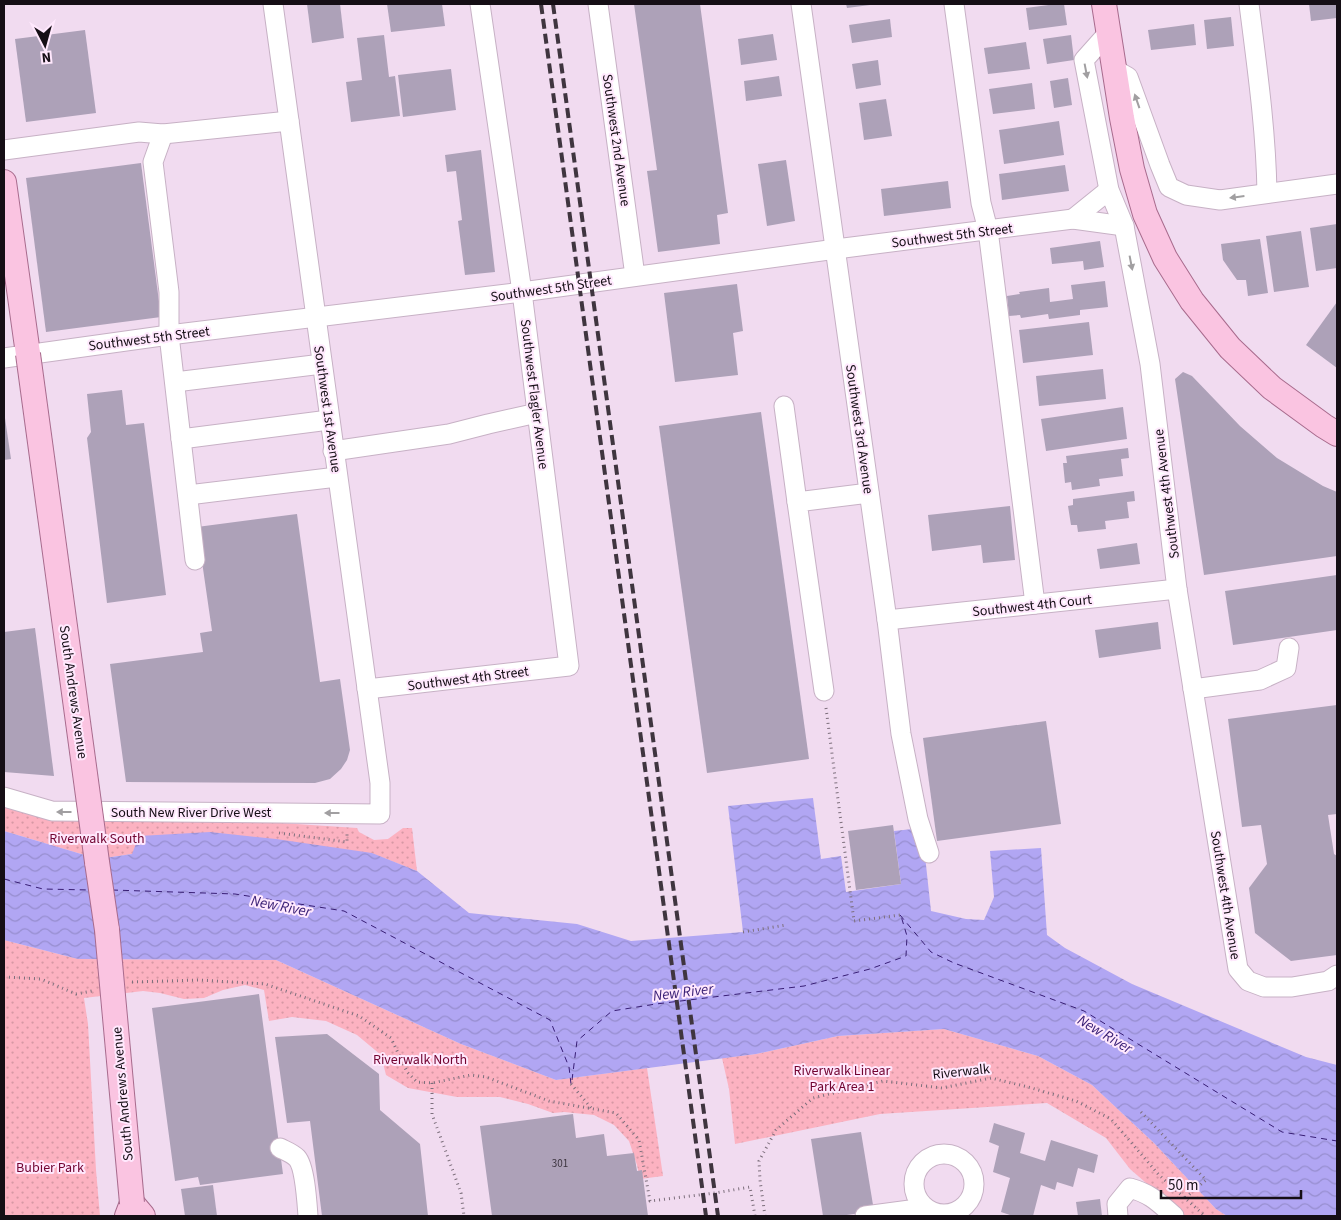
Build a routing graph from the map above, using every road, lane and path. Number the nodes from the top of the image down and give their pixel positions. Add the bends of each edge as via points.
1 (273, 4) edge
2 (480, 4) edge
3 (598, 4) edge
4 (802, 4) edge
5 (954, 4) edge
6 (1104, 4) edge
7 (1249, 4) edge
8 (1108, 32) junction
9 (1114, 68) junction
10 (289, 121) junction
11 (164, 134) junction
12 (4, 150) edge
13 (4, 182) edge
14 (1337, 184) edge
15 (1109, 190) junction
16 (1268, 193) junction
17 (1073, 219) junction
18 (1124, 226) junction
19 (988, 230) junction
20 (836, 249) junction
21 (635, 276) junction
22 (522, 292) junction
23 (315, 318) junction
24 (169, 336) junction
25 (28, 354) junction
26 (4, 358) edge
27 (322, 364) junction
28 (175, 382) junction
29 (784, 406) dead end
30 (537, 413) junction
31 (329, 420) junction
32 (1337, 434) edge
33 (182, 439) junction
34 (334, 451) junction
35 (337, 477) junction
36 (869, 493) junction
37 (188, 495) junction
38 (797, 502) junction
39 (195, 560) dead end
40 (1177, 589) junction
41 (1035, 604) junction
42 (887, 620) junction
43 (1289, 648) dead end
44 (569, 666) joint
45 (367, 689) junction
46 (1193, 689) junction
47 (824, 691) joint
48 (4, 797) edge
49 (380, 814) joint
50 (930, 852) dead end
51 (900, 915) dead end
52 (786, 925) dead end
53 (743, 932) dead end
54 (1337, 975) edge
55 (4, 977) edge
56 (128, 982) dead end
57 (94, 990) dead end
58 (432, 1083) junction
59 (572, 1084) dead end
60 (593, 1109) junction
61 (1142, 1112) dead end
62 (280, 1148) dead end
63 (1185, 1198) junction
64 (925, 1208) junction
65 (134, 1212) edge
66 (964, 1212) edge
67 (308, 1216) edge
68 (464, 1216) edge
69 (756, 1216) edge
70 (765, 1216) edge
71 (865, 1216) edge
72 (1118, 1216) edge
73 (1174, 1216) edge
74 (1205, 1216) edge

1 - 10 street, Southwest 1st Avenue
2 - 22 street, Southwest Flagler Avenue
3 - 21 street, Southwest 2nd Avenue
4 - 20 street, Southwest 3rd Avenue
5 - 19 street via 980,203
6 - 8 main road
7 - 16 street
8 - 9 main road
8 -> 15 street, Southwest 4th Avenue via 1084,60
16 -> 9 street via 1220,200 1186,195 1169,188 1128,77
9 - 32 main road via 1132,169 1145,214 1165,258 1192,301 1230,348 1272,388
10 - 11 street
10 - 23 street, Southwest 1st Avenue
11 - 12 street via 139,132
11 - 24 street via 153,162 169,292
13 - 25 main road, South Andrews Avenue
14 - 16 street
15 - 17 street
15 - 18 street, Southwest 4th Avenue
17 - 18 street, Southwest 5th Street
17 - 19 street, Southwest 5th Street
18 -> 40 street, Southwest 4th Avenue via 1150,364
19 - 20 street, Southwest 5th Street
19 - 41 street
20 - 21 street, Southwest 5th Street
20 - 36 street, Southwest 3rd Avenue
21 - 22 street, Southwest 5th Street
22 - 23 street, Southwest 5th Street
22 - 30 street, Southwest Flagler Avenue
23 - 24 street, Southwest 5th Street
23 - 27 street, Southwest 1st Avenue
24 - 25 street, Southwest 5th Street
24 - 28 street
25 - 26 street, Southwest 5th Street
25 - 65 main road, South Andrews Avenue, bridge via 107,930
27 - 28 street
27 - 31 street, Southwest 1st Avenue
28 - 33 street
29 - 38 street
30 - 34 street via 449,434
30 - 44 street, Southwest Flagler Avenue
31 - 33 street
31 - 34 street, Southwest 1st Avenue
33 - 37 street
34 - 35 street, Southwest 1st Avenue
35 - 37 street
35 - 45 street, Southwest 1st Avenue
36 - 38 street
36 - 42 street, Southwest 3rd Avenue
37 - 39 street
38 - 47 street
40 - 41 street, Southwest 4th Court
40 - 46 street, Southwest 4th Avenue
41 - 42 street, Southwest 4th Court
42 - 50 street, Southwest 3rd Avenue via 901,734 918,819
43 - 46 street via 1286,668 1260,680
44 - 45 street, Southwest 4th Street
45 - 49 street, Southwest 1st Avenue via 380,783
46 - 54 street, Southwest 4th Avenue via 1238,969 1248,981 1264,987 1292,987 1328,981
47 - 51 path via 854,921
49 -> 48 street, South New River Drive West via 52,811
52 - 53 path
55 - 57 path via 41,978 76,994
56 - 58 path via 199,980 265,984 359,1016 392,1038 407,1072 417,1082
58 - 60 path via 471,1075 486,1077 549,1101
58 - 68 path via 432,1114 461,1194
59 - 60 path
60 - 69 path via 616,1113 639,1140 650,1201 750,1187
61 - 63 path via 1206,1180
62 - 67 street via 299,1160
63 - 70 path, Riverwalk via 1159,1175 1111,1119 1076,1101 991,1078 942,1088 882,1081 813,1098 776,1130 759,1162
63 - 74 path, Riverwalk
64 - 66 street via 934,1213
64 - 66 street via 914,1192 916,1172 930,1157 949,1154 967,1164 975,1182 974,1192
64 - 71 street
72 - 73 street via 1116,1204 1130,1188 1156,1199

